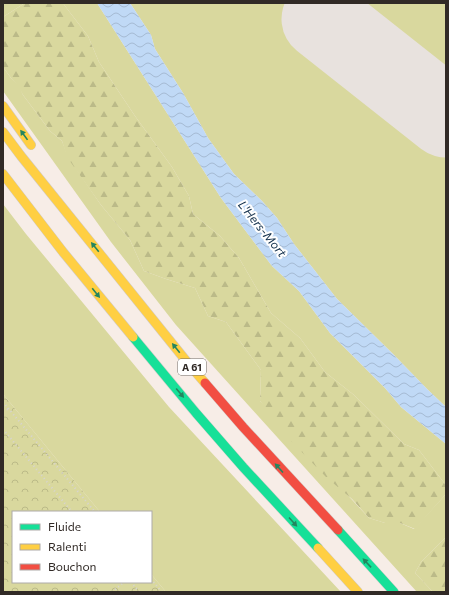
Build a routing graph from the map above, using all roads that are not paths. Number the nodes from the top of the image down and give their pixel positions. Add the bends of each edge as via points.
1 (3, 106) edge
2 (3, 132) edge
3 (31, 167) junction
4 (3, 174) edge
5 (3, 189) edge
6 (63, 252) junction
7 (358, 592) edge
8 (394, 592) edge

3 -> 1 highway via 32,147
2 - 3 highway, A 61
8 -> 3 highway, A 61 via 243,428
4 - 6 highway, A 61
5 - 6 highway
6 -> 7 highway, A 61 via 224,446

